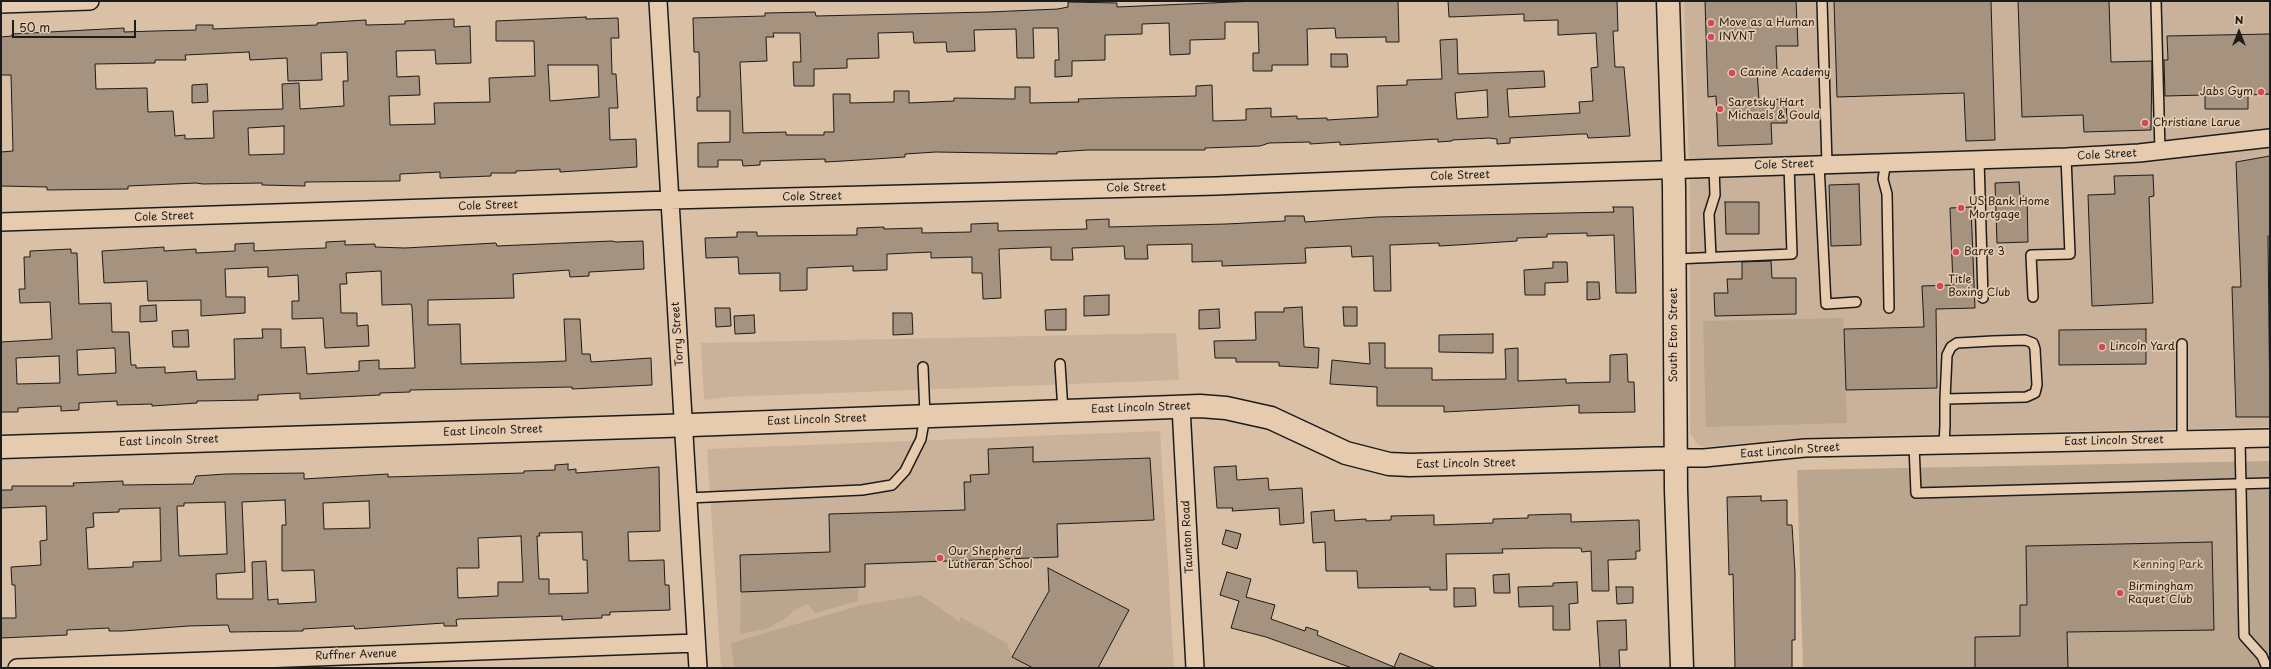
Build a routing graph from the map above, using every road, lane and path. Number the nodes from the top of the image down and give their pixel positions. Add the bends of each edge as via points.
1 (90, 1) edge
2 (658, 1) edge
3 (1668, 1) edge
4 (1822, 1) edge
5 (2156, 1) edge
6 (1, 4) edge
7 (2270, 138) edge
8 (2160, 151) junction
9 (2066, 157) junction
10 (1979, 159) junction
11 (1886, 162) junction
12 (1823, 164) junction
13 (1789, 165) junction
14 (1714, 168) junction
15 (1673, 170) junction
16 (670, 200) junction
17 (1, 222) edge
18 (1711, 257) junction
19 (1674, 258) junction
20 (2033, 297) dead end
21 (1983, 298) dead end
22 (1856, 302) dead end
23 (1889, 308) dead end
24 (2182, 344) dead end
25 (1060, 364) dead end
26 (923, 367) dead end
27 (1945, 399) junction
28 (1181, 407) junction
29 (1063, 411) junction
30 (925, 416) junction
31 (684, 425) junction
32 (2270, 438) edge
33 (2240, 439) junction
34 (2182, 440) junction
35 (1944, 445) junction
36 (1914, 446) junction
37 (1, 447) edge
38 (1675, 458) junction
39 (2270, 483) edge
40 (2240, 484) junction
41 (688, 498) junction
42 (696, 643) junction
43 (17, 668) edge
44 (698, 668) edge
45 (1195, 668) edge
46 (1682, 668) edge
47 (2267, 668) edge

1 - 6 street
2 - 16 street, Torry Street
3 - 15 street, South Eton Street
4 - 12 lane
5 - 8 lane
7 - 8 street, Cole Street
8 - 9 street, Cole Street
9 - 10 street, Cole Street
9 - 20 lane via 2070,254 2031,255
10 - 11 street, Cole Street
10 - 21 lane
11 - 12 street, Cole Street
11 - 23 lane via 1883,179 1887,194
12 - 13 street, Cole Street
12 - 22 lane via 1826,304
13 - 14 street, Cole Street
13 - 18 lane via 1792,254
14 - 15 street, Cole Street
14 - 18 lane via 1715,195 1709,214
15 - 16 street, Cole Street via 1216,186
15 - 19 street, South Eton Street
16 - 17 street, Cole Street
16 - 31 street, Torry Street
18 - 19 lane
19 - 38 street, South Eton Street
24 - 34 lane
25 - 29 lane
26 - 30 lane
27 - 27 lane via 1946,355 1951,347 1958,343 2025,340 2033,343 2036,356 2035,393 2026,397
27 - 35 lane
28 - 29 street, East Lincoln Street
28 - 38 street, East Lincoln Street via 1226,408 1250,412 1271,418 1346,453 1389,464
28 - 45 street, Taunton Road
29 - 30 street, East Lincoln Street
30 - 31 street, East Lincoln Street
30 - 41 lane via 921,439 905,471 892,485 862,490
31 - 37 street, East Lincoln Street
31 - 41 street, Torry Street
32 - 33 street, East Lincoln Street
33 - 34 street, East Lincoln Street
33 - 40 lane
34 - 35 street, East Lincoln Street
35 - 36 street, East Lincoln Street
36 - 38 street, East Lincoln Street via 1805,448
36 - 40 lane via 1916,493
38 - 46 street, South Eton Street
39 - 40 lane
40 - 47 lane via 2244,636 2262,656
41 - 42 street, Torry Street
42 - 43 street, Ruffner Avenue
42 - 44 street, Torry Street

